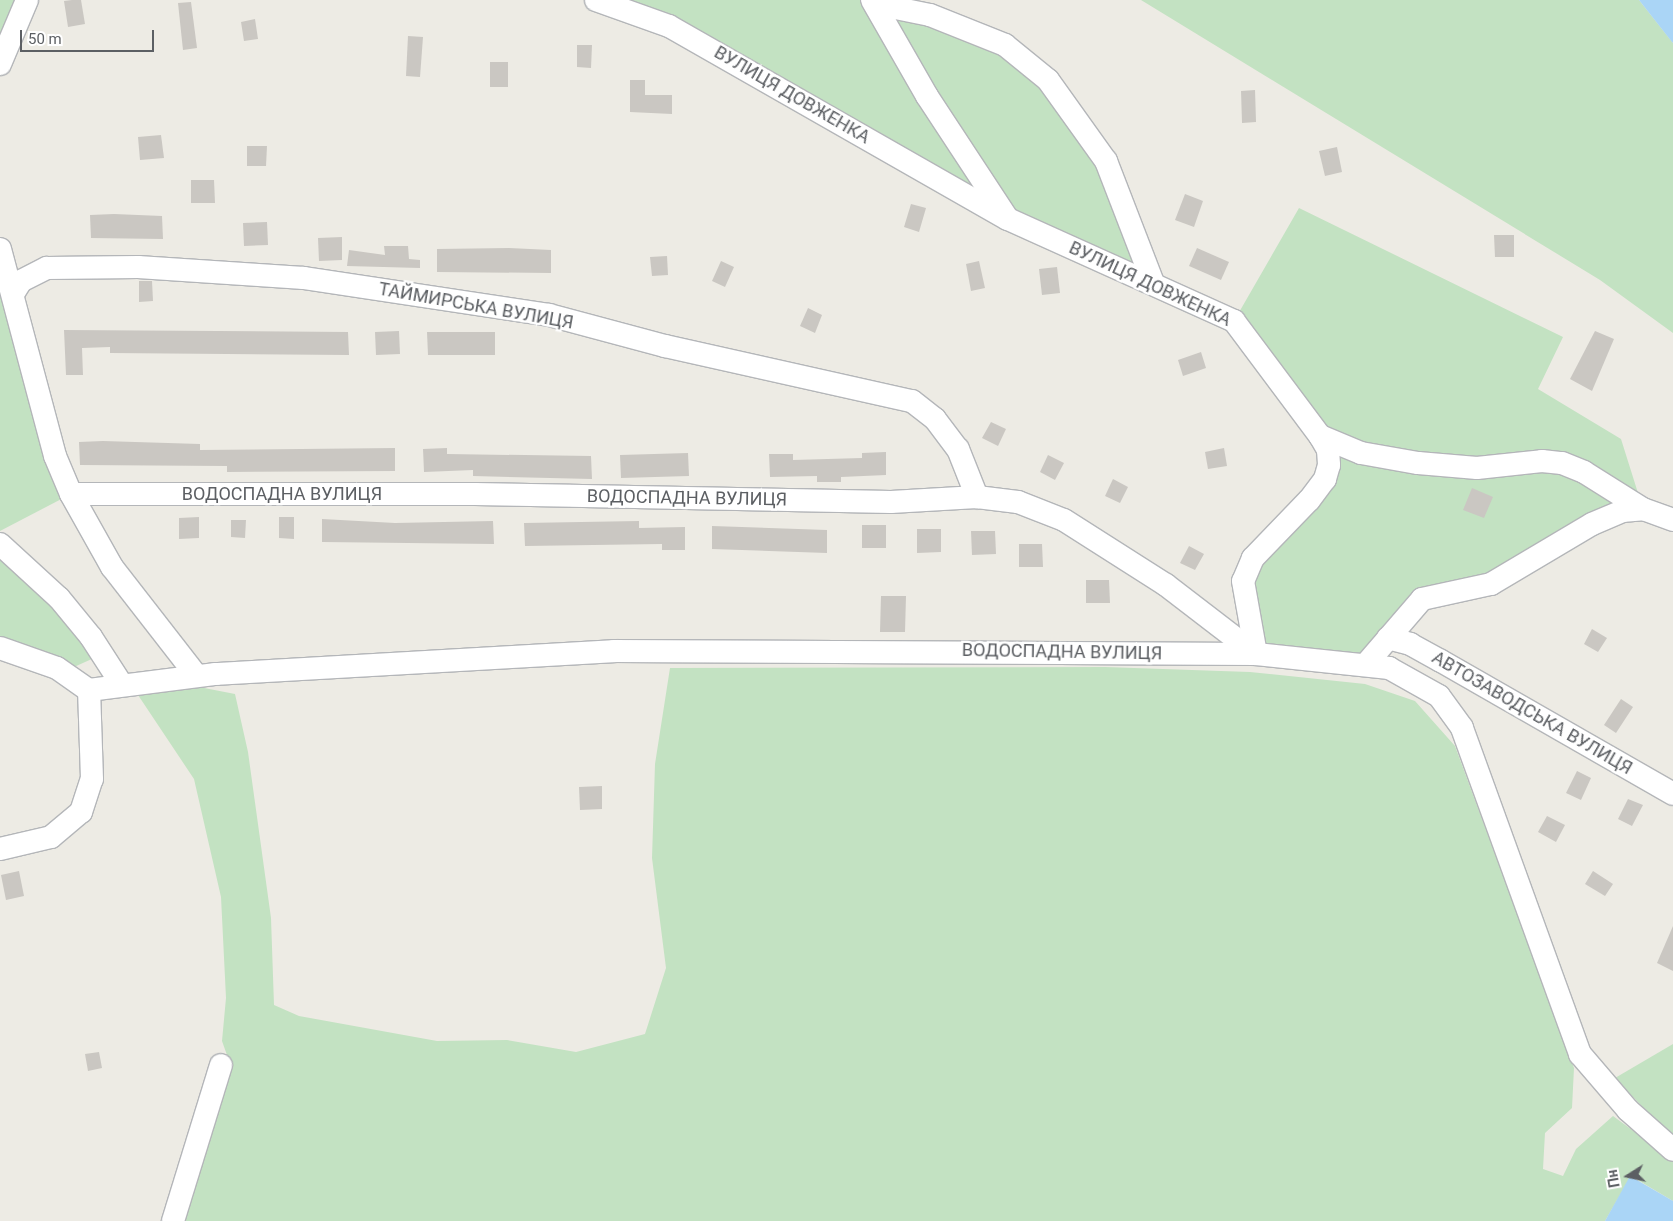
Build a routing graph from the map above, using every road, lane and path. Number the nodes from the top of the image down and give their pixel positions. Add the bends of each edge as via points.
1 (27, 0) edge
2 (596, 0) edge
3 (874, 2) edge
4 (0, 64) edge
5 (1008, 219) junction
6 (0, 249) edge
7 (1153, 283) junction
8 (13, 294) junction
9 (1320, 436) junction
10 (71, 494) junction
11 (977, 497) junction
12 (1642, 509) junction
13 (1673, 520) edge
14 (0, 544) edge
15 (1388, 638) junction
16 (0, 648) edge
17 (1256, 654) junction
18 (1367, 663) junction
19 (197, 676) junction
20 (122, 686) junction
21 (89, 690) junction
22 (1673, 794) edge
23 (0, 850) edge
24 (221, 1065) dead end
25 (1673, 1150) edge
26 (173, 1221) edge

1 - 4 street
2 - 5 street, ВУЛИЦЯ ДОВЖЕНКА via 669,26
3 - 5 street via 927,96
3 - 7 street via 930,15 1005,45 1048,80 1106,161
5 - 7 street, ВУЛИЦЯ ДОВЖЕНКА
6 - 8 street
7 - 9 street, ВУЛИЦЯ ДОВЖЕНКА via 1234,321
8 - 10 street via 55,456
8 - 11 street, ТАЙМИРСЬКА ВУЛИЦЯ via 21,281 47,268 138,267 304,278 549,315 665,346 912,401 935,419 958,449
9 - 12 street via 1361,453 1418,463 1477,468 1562,463 1584,472
9 - 17 street, ВУЛИЦЯ ДОВЖЕНКА via 1328,450 1325,479 1253,558 1244,581
10 - 11 street, ВОДОСПАДНА ВУЛИЦЯ via 475,494 891,502
10 - 19 street via 112,567
11 - 17 street, ВОДОСПАДНА ВУЛИЦЯ via 1018,502 1064,520 1166,585
12 - 13 street
12 - 15 street via 1622,511 1592,524 1491,584 1422,599
14 - 20 street via 59,598 91,637
15 - 18 street
15 - 22 street, АВТОЗАВОДСЬКА ВУЛИЦЯ via 1410,644
16 - 21 street via 57,668
17 - 18 street, ВОДОСПАДНА ВУЛИЦЯ
17 - 19 street, ВОДОСПАДНА ВУЛИЦЯ via 614,651
18 - 25 street, ВОДОСПАДНА ВУЛИЦЯ via 1389,668 1439,696 1462,728 1580,1054 1628,1110
19 - 20 street, ВОДОСПАДНА ВУЛИЦЯ
20 - 21 street, ВОДОСПАДНА ВУЛИЦЯ
21 - 23 street via 92,778 81,812 51,837
24 - 26 street

